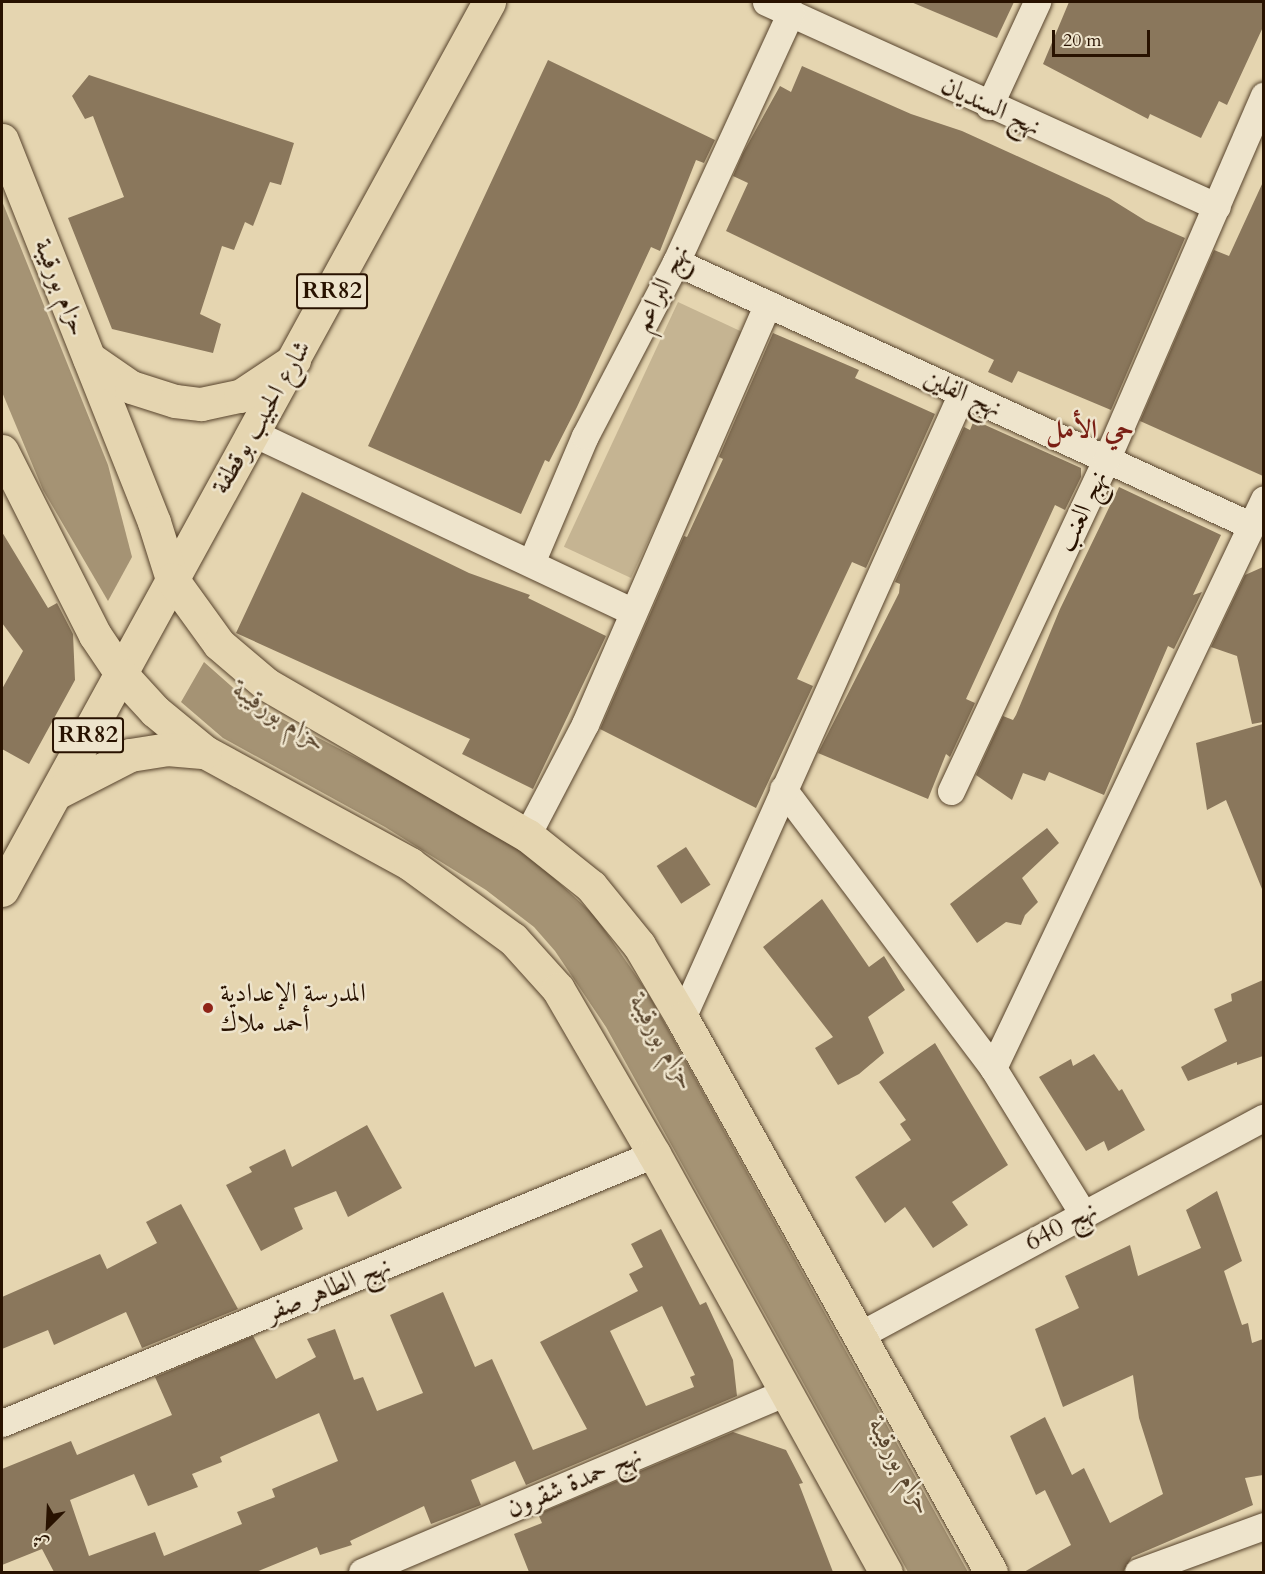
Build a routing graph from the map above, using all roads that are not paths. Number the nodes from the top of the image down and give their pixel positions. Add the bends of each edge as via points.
1 (489, 2) edge
2 (766, 2) edge
3 (1037, 2) edge
4 (791, 12) junction
5 (1263, 95) edge
6 (989, 106) junction
7 (2, 140) edge
8 (1217, 207) junction
9 (676, 262) junction
10 (768, 304) junction
11 (89, 358) junction
12 (294, 360) junction
13 (962, 393) junction
14 (251, 432) junction
15 (2, 451) edge
16 (1107, 459) junction
17 (1263, 499) edge
18 (1250, 525) junction
19 (531, 563) junction
20 (172, 579) junction
21 (632, 611) junction
22 (122, 675) junction
23 (205, 752) junction
24 (783, 789) junction
25 (951, 791) dead end
26 (58, 792) junction
27 (527, 836) junction
28 (2, 890) edge
29 (682, 1018) junction
30 (993, 1068) junction
31 (1263, 1117) edge
32 (654, 1154) junction
33 (1083, 1214) junction
34 (858, 1335) junction
35 (787, 1392) junction
36 (2, 1423) edge
37 (1263, 1526) edge
38 (362, 1572) edge
39 (886, 1572) edge
40 (991, 1572) edge
41 (1138, 1572) edge

1 - 12 main road, شارع الحبيب بوقطفة / RR82
2 - 4 street, نهج السنديان
3 - 6 street
4 - 6 street, نهج السنديان
4 - 9 street, نهج البراعم
5 - 8 street, نهج العنب
6 - 8 street, نهج السنديان
7 - 11 main road, حزام بورقيبة
8 - 16 street, نهج العنب
9 - 10 street, نهج الفلين
9 - 19 street, نهج البراعم via 585,436
10 - 13 street, نهج الفلين
10 - 21 street
11 - 12 main road via 131,387 175,401 201,404 240,396
11 - 20 main road, حزام بورقيبة via 154,522
12 - 14 main road, شارع الحبيب بوقطفة / RR82
13 - 16 street, نهج الفلين
13 - 24 street
14 - 19 street
14 - 20 main road, شارع الحبيب بوقطفة / RR82
15 - 22 main road via 95,635
16 - 18 street, نهج الفلين
16 - 25 street, نهج العنب
17 - 18 street
18 - 30 street
19 - 21 street
20 - 22 main road, RR82
20 - 27 main road, حزام بورقيبة via 219,644 266,684
21 - 27 street via 585,724
22 - 23 main road via 155,711
22 - 26 main road, RR82
23 - 26 main road via 167,749 130,755
23 - 32 main road via 410,864 513,939 558,989
24 - 29 street
24 - 30 street
26 - 28 main road, RR82
27 - 29 main road, حزام بورقيبة via 591,886 639,945
29 - 34 main road, حزام بورقيبة
30 - 33 street
31 - 33 street, نهج 640
32 - 35 main road
32 - 36 street, نهج الطاهر صفر
33 - 34 street, نهج 640
34 - 40 main road, حزام بورقيبة
35 - 38 street, نهج حمدة شقرون
35 - 39 main road
37 - 41 street

